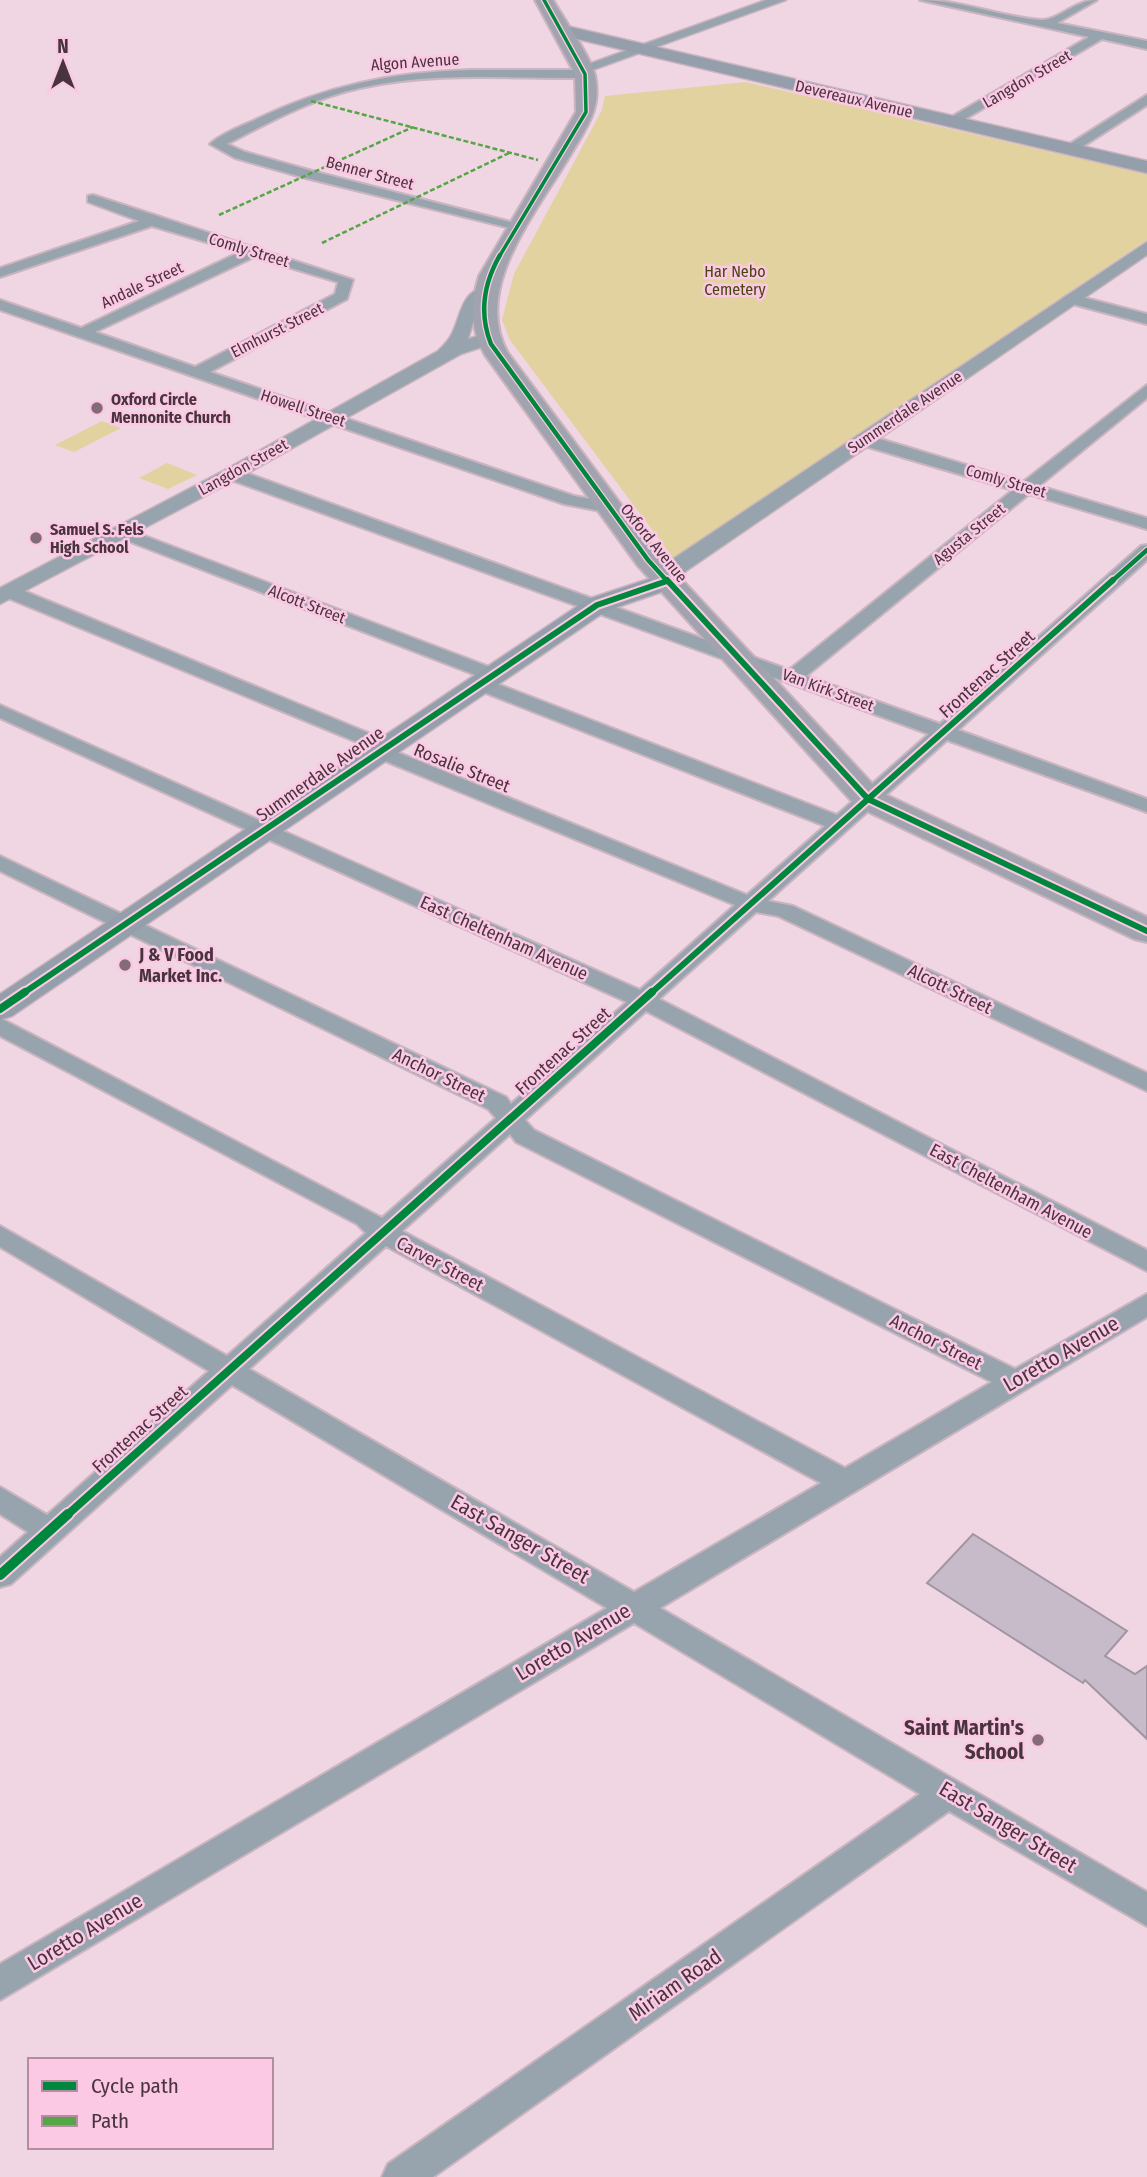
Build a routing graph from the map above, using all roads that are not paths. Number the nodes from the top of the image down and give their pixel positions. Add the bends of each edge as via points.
1 (544, 0) edge
2 (754, 0) edge
3 (779, 0) edge
4 (926, 0) edge
5 (1091, 0) edge
6 (949, 2) edge
7 (1046, 24) junction
8 (562, 30) junction
9 (1101, 36) junction
10 (1147, 45) edge
11 (631, 47) junction
12 (673, 58) junction
13 (585, 67) junction
14 (1147, 99) edge
15 (953, 122) junction
16 (218, 144) joint
17 (1069, 149) junction
18 (1147, 167) edge
19 (93, 199) dead end
20 (152, 221) junction
21 (517, 228) junction
22 (1147, 247) edge
23 (255, 251) junction
24 (1147, 266) edge
25 (0, 273) edge
26 (346, 280) joint
27 (484, 292) junction
28 (1080, 302) junction
29 (0, 305) edge
30 (1147, 319) edge
31 (82, 333) junction
32 (487, 339) junction
33 (445, 355) junction
34 (197, 372) junction
35 (1147, 390) edge
36 (332, 418) junction
37 (874, 443) junction
38 (232, 474) junction
39 (1027, 487) junction
40 (606, 507) junction
41 (1147, 524) edge
42 (121, 532) junction
43 (1147, 550) edge
44 (667, 581) junction
45 (5, 594) edge
46 (597, 605) junction
47 (734, 654) junction
48 (790, 678) junction
49 (486, 680) junction
50 (0, 711) edge
51 (946, 732) junction
52 (380, 752) junction
53 (868, 799) junction
54 (1146, 805) edge
55 (840, 824) junction
56 (266, 831) junction
57 (0, 863) edge
58 (751, 904) junction
59 (125, 924) junction
60 (1147, 931) edge
61 (643, 1000) junction
62 (0, 1009) edge
63 (0, 1026) edge
64 (1147, 1083) edge
65 (511, 1118) junction
66 (383, 1233) junction
67 (0, 1235) edge
68 (1147, 1262) edge
69 (1147, 1304) edge
70 (230, 1369) junction
71 (1014, 1381) junction
72 (845, 1482) junction
73 (0, 1499) edge
74 (49, 1531) junction
75 (0, 1575) edge
76 (633, 1605) junction
77 (949, 1793) junction
78 (1147, 1910) edge
79 (0, 1983) edge
80 (401, 2177) edge

1 - 8 main road, Oxford Avenue
2 - 11 street, Algon Avenue
3 - 11 street, Algon Avenue
4 - 6 street
5 - 7 street
6 - 7 street
7 - 9 street
8 - 11 main road, Devereaux Avenue
8 - 13 main road, Oxford Avenue
9 - 10 street
9 - 15 street, Langdon Street
11 - 12 main road, Devereaux Avenue
11 - 13 street, Algon Avenue
12 - 13 street
12 - 15 main road, Devereaux Avenue
13 - 16 street, Algon Avenue via 360,84 311,100
13 - 21 main road, Oxford Avenue via 586,112
14 - 17 street
15 - 17 main road, Devereaux Avenue
16 - 21 street, Benner Street via 307,174
17 - 18 main road, Devereaux Avenue
19 - 20 street
20 - 23 street, Comly Street
20 - 25 street
21 - 27 main road, Oxford Avenue
22 - 28 street, Summerdale Avenue
23 - 26 street, Comly Street
23 - 31 street, Andale Street
24 - 28 street, Summerdale Avenue
26 - 34 street, Elmhurst Street via 342,296
27 - 32 main road, Oxford Avenue via 481,310
27 - 33 street via 468,309 460,337
28 - 30 street
28 - 37 street, Summerdale Avenue
29 - 31 street, Howell Street
31 - 34 street, Howell Street
32 - 33 street, Langdon Street
32 - 40 main road, Oxford Avenue
33 - 36 street, Langdon Street
34 - 36 street, Howell Street
35 - 39 street, Agusta Street
36 - 38 street, Langdon Street
36 - 40 street, Howell Street via 570,500
37 - 39 street, Comly Street
37 - 44 street, Summerdale Avenue via 678,566
38 - 42 street, Langdon Street
38 - 46 street, Van Kirk Street
39 - 41 street, Comly Street
39 - 48 street, Agusta Street
40 - 44 main road, Oxford Avenue
42 - 45 street, Langdon Street
42 - 49 street, Alcott Street
43 - 51 street, Frontenac Street
44 - 46 main road, Summerdale Avenue
44 - 47 main road, Oxford Avenue
45 - 52 street, Rosalie Street via 371,741
46 - 47 street, Van Kirk Street
46 - 49 main road, Summerdale Avenue
47 - 48 street, Van Kirk Street
47 - 53 main road, Oxford Avenue
48 - 51 street, Van Kirk Street
49 - 52 main road, Summerdale Avenue
49 - 55 street, Alcott Street
50 - 56 street, East Cheltenham Avenue
51 - 53 street, Frontenac Street
51 - 54 street, Van Kirk Street
52 - 56 main road, Summerdale Avenue
52 - 58 street, Rosalie Street
53 - 55 street, Frontenac Street
53 - 60 main road, Oxford Avenue
55 - 58 street, Frontenac Street
56 - 59 main road, Summerdale Avenue
56 - 61 street, East Cheltenham Avenue
57 - 59 street, Anchor Street
58 - 61 street, Frontenac Street
58 - 64 street, Alcott Street via 785,911
59 - 62 main road, Summerdale Avenue
59 - 65 street, Anchor Street via 497,1103
61 - 65 street, Frontenac Street
61 - 68 street, East Cheltenham Avenue
63 - 66 street, Carver Street via 366,1219
65 - 66 street, Frontenac Street
65 - 71 street, Anchor Street via 525,1136
66 - 70 street, Frontenac Street
66 - 72 street, Carver Street
67 - 70 street, East Sanger Street
69 - 71 street, Loretto Avenue
70 - 74 street, Frontenac Street
70 - 76 street, East Sanger Street
71 - 72 street, Loretto Avenue
72 - 76 street, Loretto Avenue
73 - 74 street
74 - 75 street, Frontenac Street
76 - 77 street, East Sanger Street
76 - 79 street, Loretto Avenue
77 - 78 street, East Sanger Street
77 - 80 street, Miriam Road

